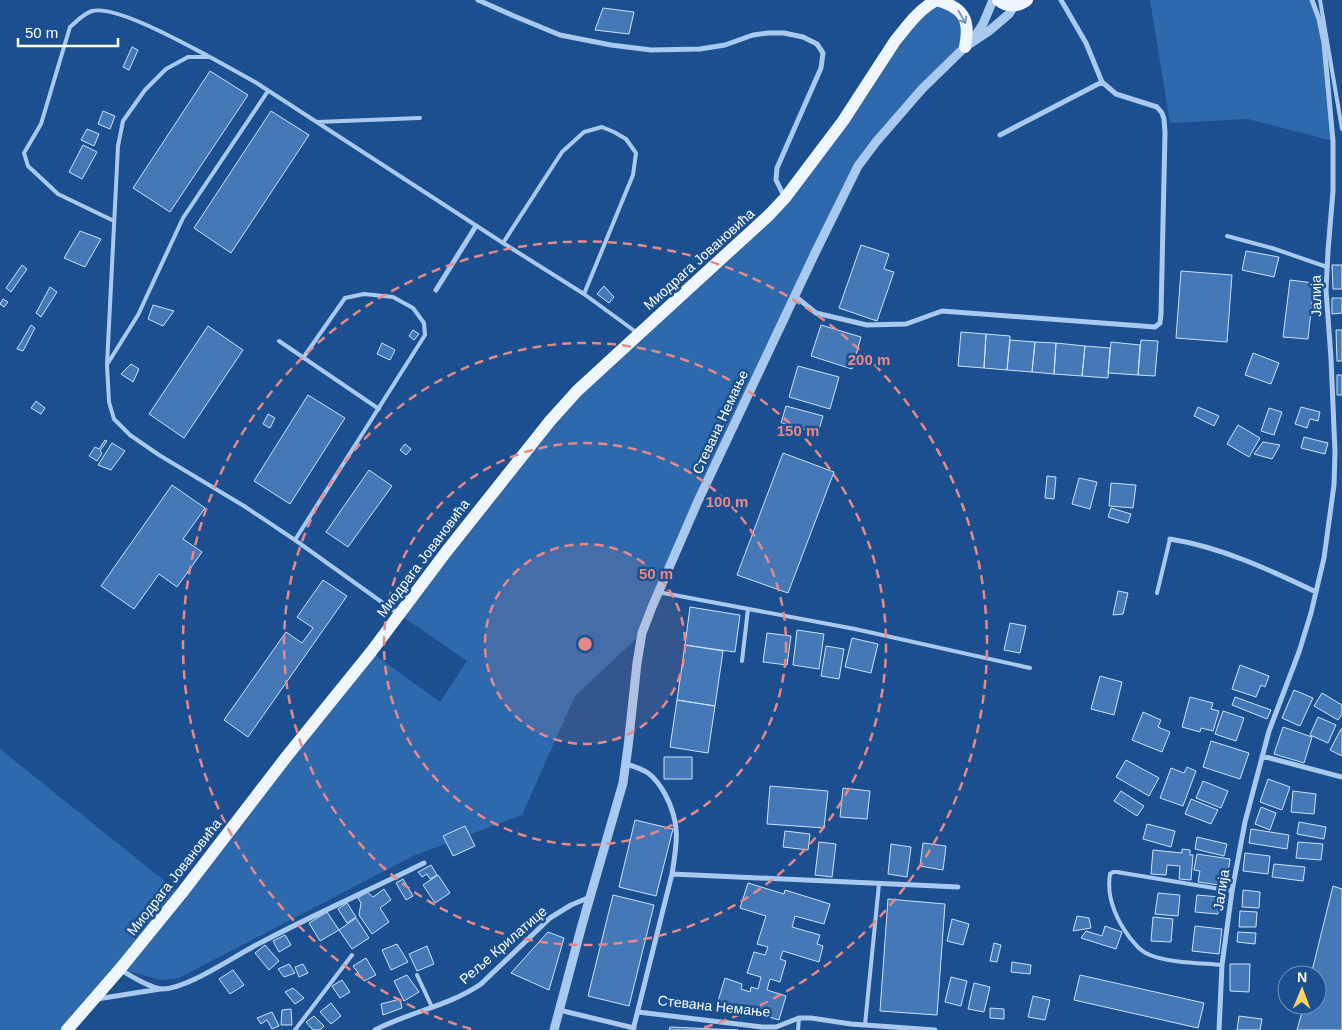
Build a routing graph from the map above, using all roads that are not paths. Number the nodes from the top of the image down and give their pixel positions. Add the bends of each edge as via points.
1 (478, 0) edge
2 (937, 0) edge
3 (993, 0) edge
4 (998, 0) edge
5 (1061, 0) edge
6 (1312, 0) edge
7 (1320, 0) edge
8 (1021, 3) edge
9 (967, 45) junction
10 (210, 57) junction
11 (1102, 82) junction
12 (268, 91) junction
13 (420, 118) dead end
14 (317, 122) junction
15 (1342, 129) edge
16 (1000, 135) dead end
17 (785, 198) junction
18 (114, 221) junction
19 (476, 226) junction
20 (1227, 236) dead end
21 (503, 244) junction
22 (1327, 267) junction
23 (436, 290) dead end
24 (584, 294) junction
25 (795, 296) junction
26 (639, 334) junction
27 (279, 341) dead end
28 (303, 358) junction
29 (107, 365) junction
30 (379, 409) junction
31 (1170, 539) joint
32 (295, 540) junction
33 (658, 592) junction
34 (1316, 592) junction
35 (1157, 593) dead end
36 (748, 609) junction
37 (399, 614) junction
38 (742, 661) dead end
39 (1030, 668) dead end
40 (1262, 756) junction
41 (626, 764) junction
42 (1342, 777) edge
43 (424, 863) dead end
44 (672, 874) junction
45 (879, 884) junction
46 (958, 887) dead end
47 (1232, 891) junction
48 (590, 897) junction
49 (352, 954) dead end
50 (1222, 966) junction
51 (120, 969) junction
52 (417, 975) dead end
53 (160, 989) junction
54 (94, 1000) junction
55 (432, 1007) junction
56 (559, 1010) junction
57 (638, 1012) junction
58 (799, 1018) junction
59 (865, 1025) junction
60 (387, 1027) edge
61 (769, 1028) edge
62 (634, 1029) edge
63 (67, 1030) edge
64 (295, 1030) edge
65 (375, 1030) edge
66 (554, 1030) edge
67 (798, 1030) edge
68 (913, 1030) edge
69 (935, 1030) edge
70 (1218, 1030) edge

1 - 17 street via 560,35 610,45 651,50 700,48 776,33 803,37 817,44 824,53 821,68 777,168 776,180
2 -> 9 main road via 955,7 964,18
2 - 17 main road, Миодрага Јовановића via 926,6 895,40 843,121
3 - 9 street via 983,24
4 - 8 main road via 1008,5
5 - 11 street via 1086,43
6 - 22 street, Јалија via 1324,43 1333,141 1333,197
7 - 15 lane
8 - 9 street, Стевана Немање
9 - 25 street, Стевана Немање via 922,89 865,155
10 - 12 lane
10 - 18 lane via 188,56 166,69 145,90 123,121 118,146
10 - 18 lane via 151,27 107,11 93,11 70,27 41,124 24,153 28,166 58,194
11 - 16 street
11 - 25 street via 1116,94 1157,107 1164,119 1161,314 1160,323 1155,327 942,311 906,324 867,325 816,312
12 - 14 lane
12 - 29 lane via 183,218 138,315
13 - 14 lane
14 - 19 lane
17 - 26 main road, Миодрага Јовановића
18 - 29 lane
19 - 21 lane
19 - 23 street
20 - 22 lane
21 - 24 lane
21 - 24 lane via 562,152 584,132 602,127 626,139 636,153 633,176
22 - 34 street, Јалија via 1335,465
24 - 26 lane
25 - 33 street, Стевана Немање
26 - 37 main road, Миодрага Јовановића via 577,391 550,421
27 - 28 lane
28 - 30 lane
28 - 30 lane via 345,298 364,294 393,297 413,308 424,323 425,335
29 - 32 lane via 109,402 114,420 130,435
30 - 32 lane
31 - 34 street via 1236,558
31 - 35 lane
32 - 37 lane
33 - 36 lane
33 - 41 street, Стевана Немање via 639,646
34 - 40 street, Јалија via 1299,652
36 - 38 lane
36 - 39 lane
37 - 51 main road, Миодрага Јовановића
40 - 42 street
40 - 47 street, Јалија
41 - 44 street, Стевана Немање via 647,772 662,790 675,815 677,836
41 - 48 street, Стевана Немање
43 - 53 street via 261,942 193,980
44 - 45 street
44 - 57 street, Стевана Немање
45 - 46 street
45 - 59 lane
47 - 50 street, Јалија
47 - 50 lane via 1117,872 1110,874 1109,881 1116,916 1142,952 1160,958
48 - 55 street, Реље Крилатице via 550,918 481,984 463,996
48 - 56 street, Стевана Немање
49 - 64 lane
50 - 70 street, Јалија
51 - 53 street
51 - 54 main road, Миодрага Јовановића
52 - 55 lane
53 - 54 street
54 - 63 main road, Миодрага Јовановића
55 - 60 street, Реље Крилатице
56 - 62 street, Стевана Немање
56 - 66 street, Стевана Немање
57 - 61 street, Стевана Немање
57 - 62 street, Стевана Немање
58 - 59 street, Стевана Немање
58 - 61 street, Стевана Немање
58 - 67 lane
59 - 68 street, Стевана Немање
60 - 65 street, Реље Крилатице
68 - 69 street, Стевана Немање

